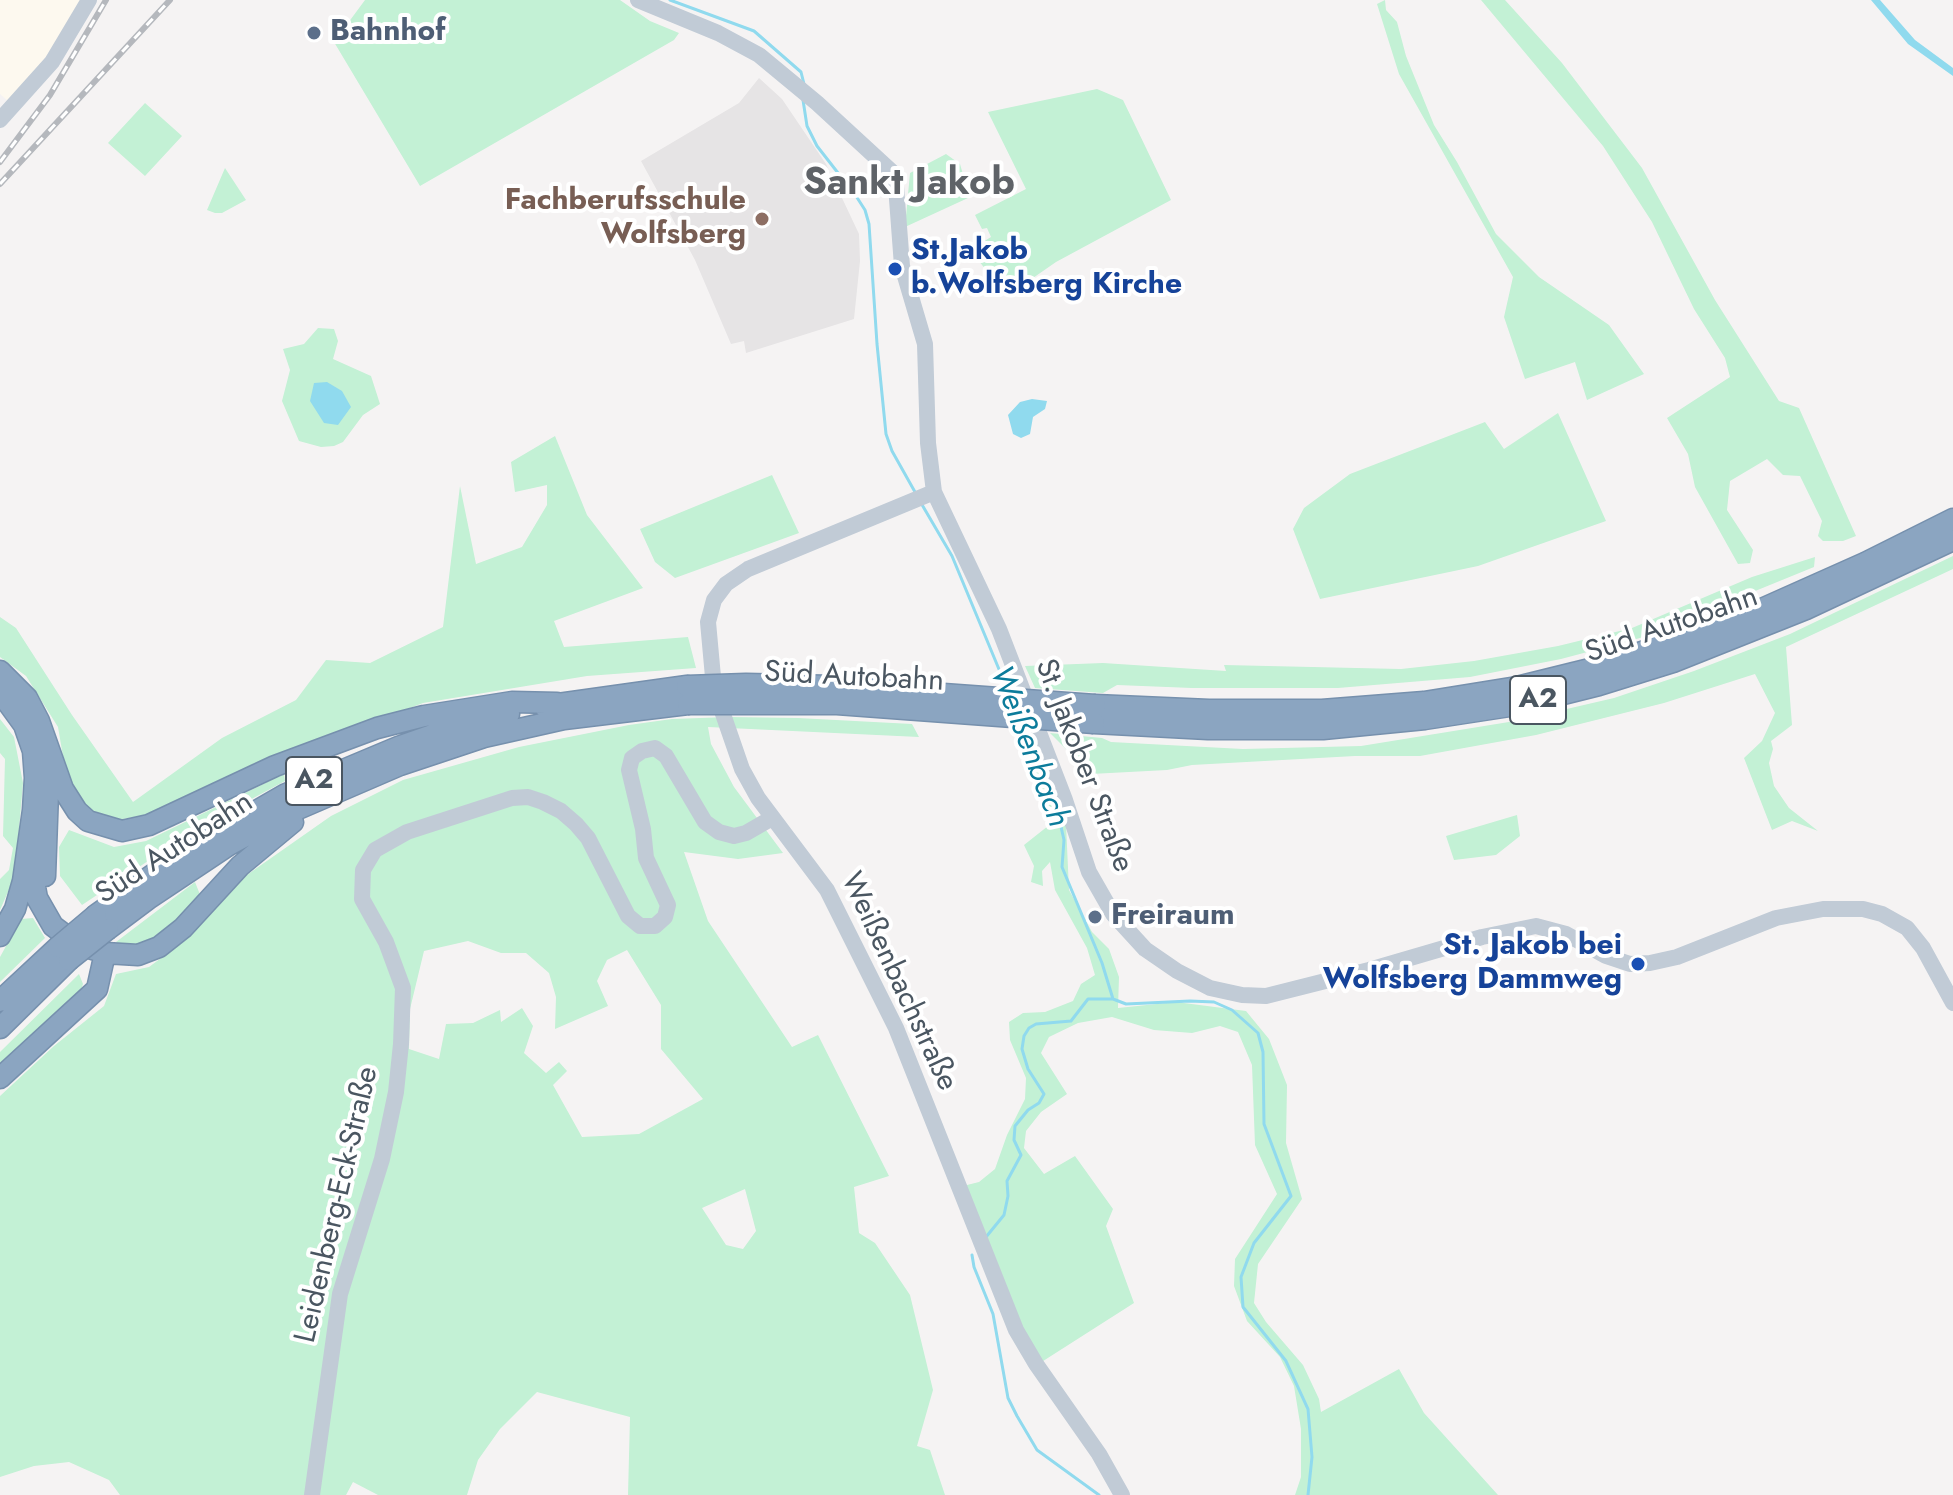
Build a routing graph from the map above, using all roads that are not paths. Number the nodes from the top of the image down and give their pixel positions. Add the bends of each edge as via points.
1 (89, 0) edge
2 (638, 0) edge
3 (2, 115) edge
4 (921, 497) junction
5 (1953, 519) edge
6 (1953, 540) edge
7 (0, 671) edge
8 (0, 692) edge
9 (687, 695) junction
10 (557, 703) junction
11 (1094, 714) junction
12 (48, 744) junction
13 (342, 788) junction
14 (772, 818) junction
15 (30, 838) junction
16 (102, 922) junction
17 (0, 936) edge
18 (105, 953) junction
19 (63, 954) junction
20 (0, 1001) edge
21 (1953, 1003) edge
22 (0, 1028) edge
23 (0, 1078) edge
24 (312, 1495) edge
25 (1122, 1495) edge

1 - 3 main road via 52,62
2 - 4 main road, St. Jakober Straße via 741,43 892,172 902,266 925,344
4 - 14 main road, Weißenbachstraße via 748,569 726,584 710,609 708,635 718,702 742,769
4 - 21 main road, St. Jakober Straße via 1005,643 1089,872 1113,914 1145,949 1210,988 1266,996 1536,926 1630,964 1650,963 1776,918 1823,909 1863,909 1907,928
5 - 11 highway, Süd Autobahn / A2 via 1735,621 1556,678 1424,702
6 - 11 highway, Süd Autobahn / A2 via 1806,609 1673,662 1523,704 1323,729 1208,729
7 - 12 highway via 27,698
8 - 15 highway via 24,725 33,751
9 - 10 highway, Süd Autobahn / A2
9 - 11 highway, Süd Autobahn / A2, bridge
9 - 13 highway, Süd Autobahn / A2 via 484,737
10 - 12 highway via 512,702 377,728 275,766 149,825 122,831 88,821 77,811 63,789
10 - 16 highway, Süd Autobahn / A2 via 441,732 286,794 182,854
12 - 18 highway via 45,875 66,921
13 - 16 highway, Süd Autobahn / A2 via 229,845 148,899
13 - 18 highway via 260,847 159,947 138,955
14 - 24 main road, Leidenberg-Eck-Straße via 746,833 719,832 705,822 666,756 655,748 632,758 629,770 646,858 668,905 655,926 640,926 628,916 576,824 528,797 407,832 375,850 363,870 362,899 403,988 401,1044 382,1159 340,1294
14 - 25 main road, Weißenbachstraße via 827,890 896,1028 1016,1330
15 - 17 highway via 15,909
15 - 18 highway via 43,912 64,936
16 - 19 highway, Süd Autobahn / A2, bridge
18 - 23 highway via 97,989
19 - 20 highway, Süd Autobahn / A2
19 - 22 highway, Süd Autobahn / A2

